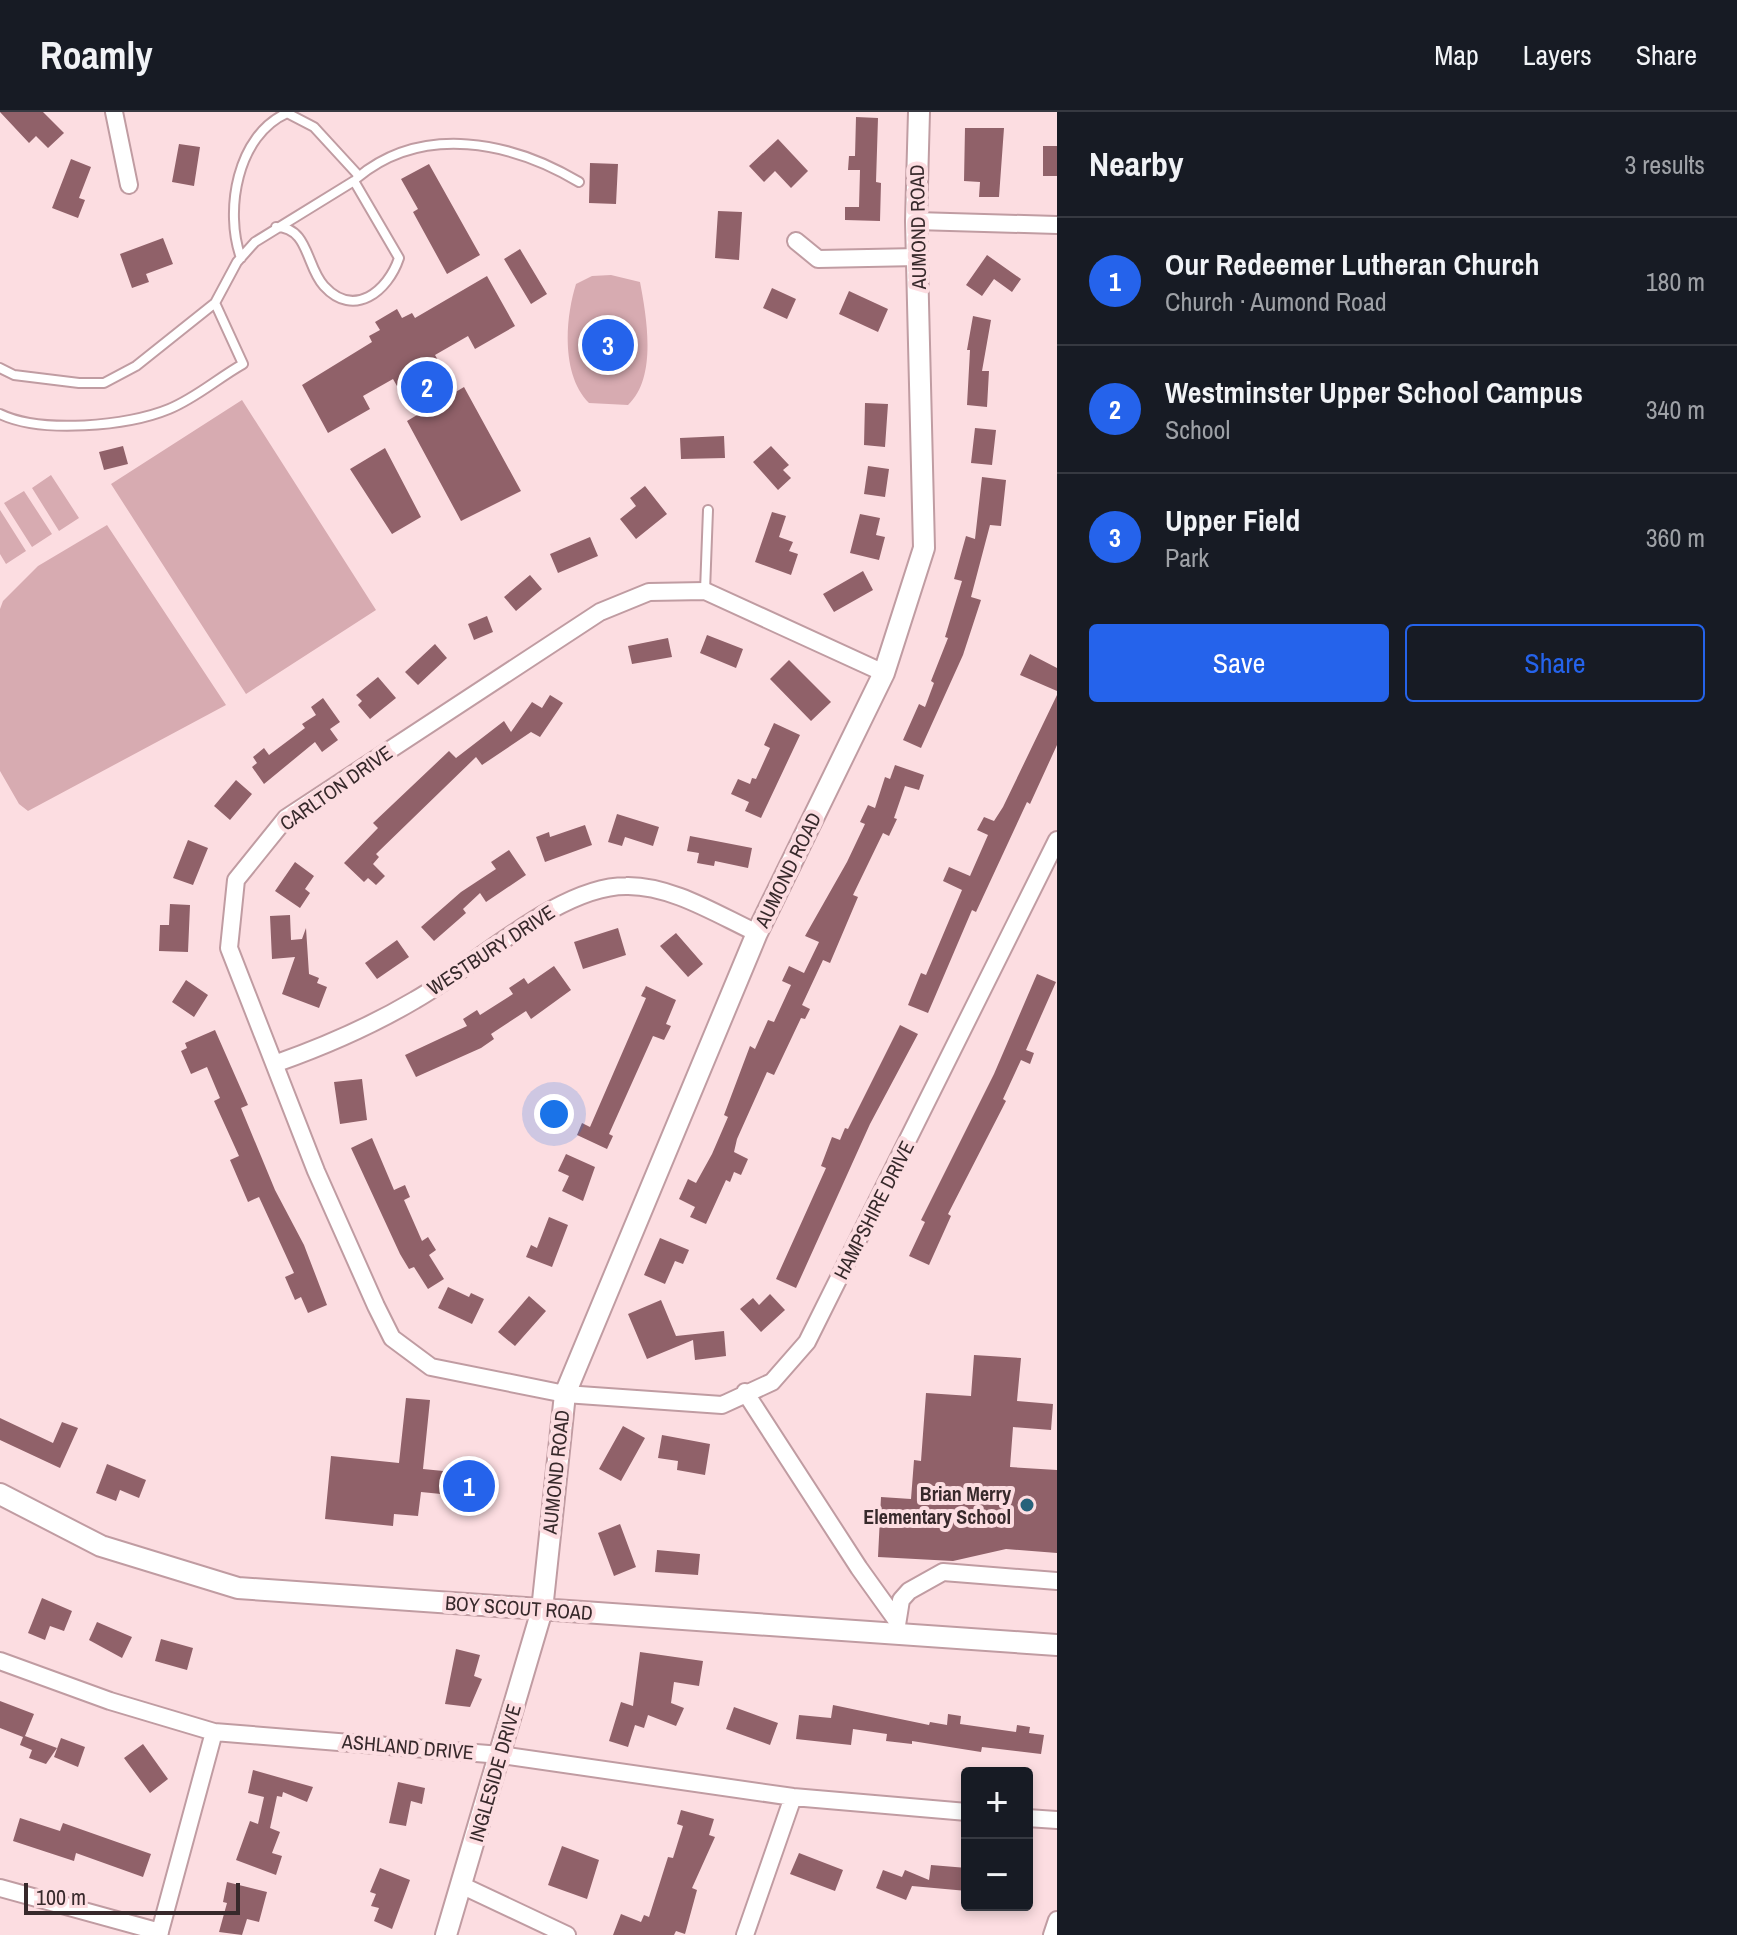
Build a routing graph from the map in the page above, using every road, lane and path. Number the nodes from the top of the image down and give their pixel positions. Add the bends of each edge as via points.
1 (114, 112) edge
2 (919, 112) edge
3 (357, 178) junction
4 (579, 182) dead end
5 (129, 185) dead end
6 (916, 221) junction
7 (1057, 225) edge
8 (276, 227) junction
9 (796, 241) dead end
10 (918, 257) junction
11 (241, 258) junction
12 (215, 303) junction
13 (0, 368) edge
14 (0, 414) edge
15 (708, 510) dead end
16 (705, 591) junction
17 (884, 673) junction
18 (1057, 840) edge
19 (1052, 867) edge
20 (757, 933) junction
21 (277, 1063) junction
22 (745, 1392) junction
23 (565, 1394) junction
24 (0, 1494) edge
25 (1057, 1581) edge
26 (542, 1610) junction
27 (896, 1628) junction
28 (1057, 1645) edge
29 (0, 1661) edge
30 (214, 1732) junction
31 (501, 1755) junction
32 (793, 1797) junction
33 (961, 1811) edge
34 (1033, 1818) edge
35 (1057, 1820) edge
36 (463, 1886) junction
37 (0, 1888) edge
38 (1057, 1920) edge
39 (160, 1934) edge
40 (446, 1935) edge
41 (567, 1935) edge
42 (745, 1935) edge
43 (1052, 1935) edge

1 - 5 street
2 - 6 street, AUMOND ROAD
3 - 4 lane via 389,158 454,143 537,158
3 - 8 lane
3 - 8 lane via 399,258 381,290 362,301 345,299 324,286 297,234
3 - 11 lane via 314,127 287,113 274,118 258,134 244,164 232,208 233,237
6 - 7 street
6 - 10 street, AUMOND ROAD
8 - 11 lane
9 - 10 street via 818,259
10 - 17 street, AUMOND ROAD via 924,548
11 - 12 lane
12 - 13 lane via 136,366 104,383 14,375
12 - 14 lane via 243,364 169,409 122,422 68,425
15 - 16 lane
16 - 17 street, CARLTON DRIVE
16 - 21 street, CARLTON DRIVE via 649,592 600,612 286,818 236,880 229,948
17 - 20 street, AUMOND ROAD
18 - 19 street, HAMPSHIRE DRIVE
19 - 22 street, HAMPSHIRE DRIVE via 807,1342 772,1382
20 - 21 street, WESTBURY DRIVE via 653,891 626,886 570,899 416,1000 328,1045
20 - 23 street, AUMOND ROAD
21 - 23 street, CARLTON DRIVE via 316,1171 392,1338 431,1367
22 - 23 street, HAMPSHIRE DRIVE via 722,1405
22 - 27 street
23 - 26 street, AUMOND ROAD
24 - 26 street, BOY SCOUT ROAD via 101,1546 238,1588
25 - 27 street via 943,1572 901,1600
26 - 27 street, BOY SCOUT ROAD
26 - 31 street, INGLESIDE DRIVE
27 - 28 street, BOY SCOUT ROAD
29 - 30 street, ASHLAND DRIVE
30 - 31 street, ASHLAND DRIVE
30 - 39 street
31 - 32 street, ASHLAND DRIVE
31 - 36 street, INGLESIDE DRIVE
32 - 33 street, ASHLAND DRIVE
32 - 42 street
34 - 35 street
36 - 40 street, INGLESIDE DRIVE
36 - 41 street
37 - 39 street
38 - 43 street

